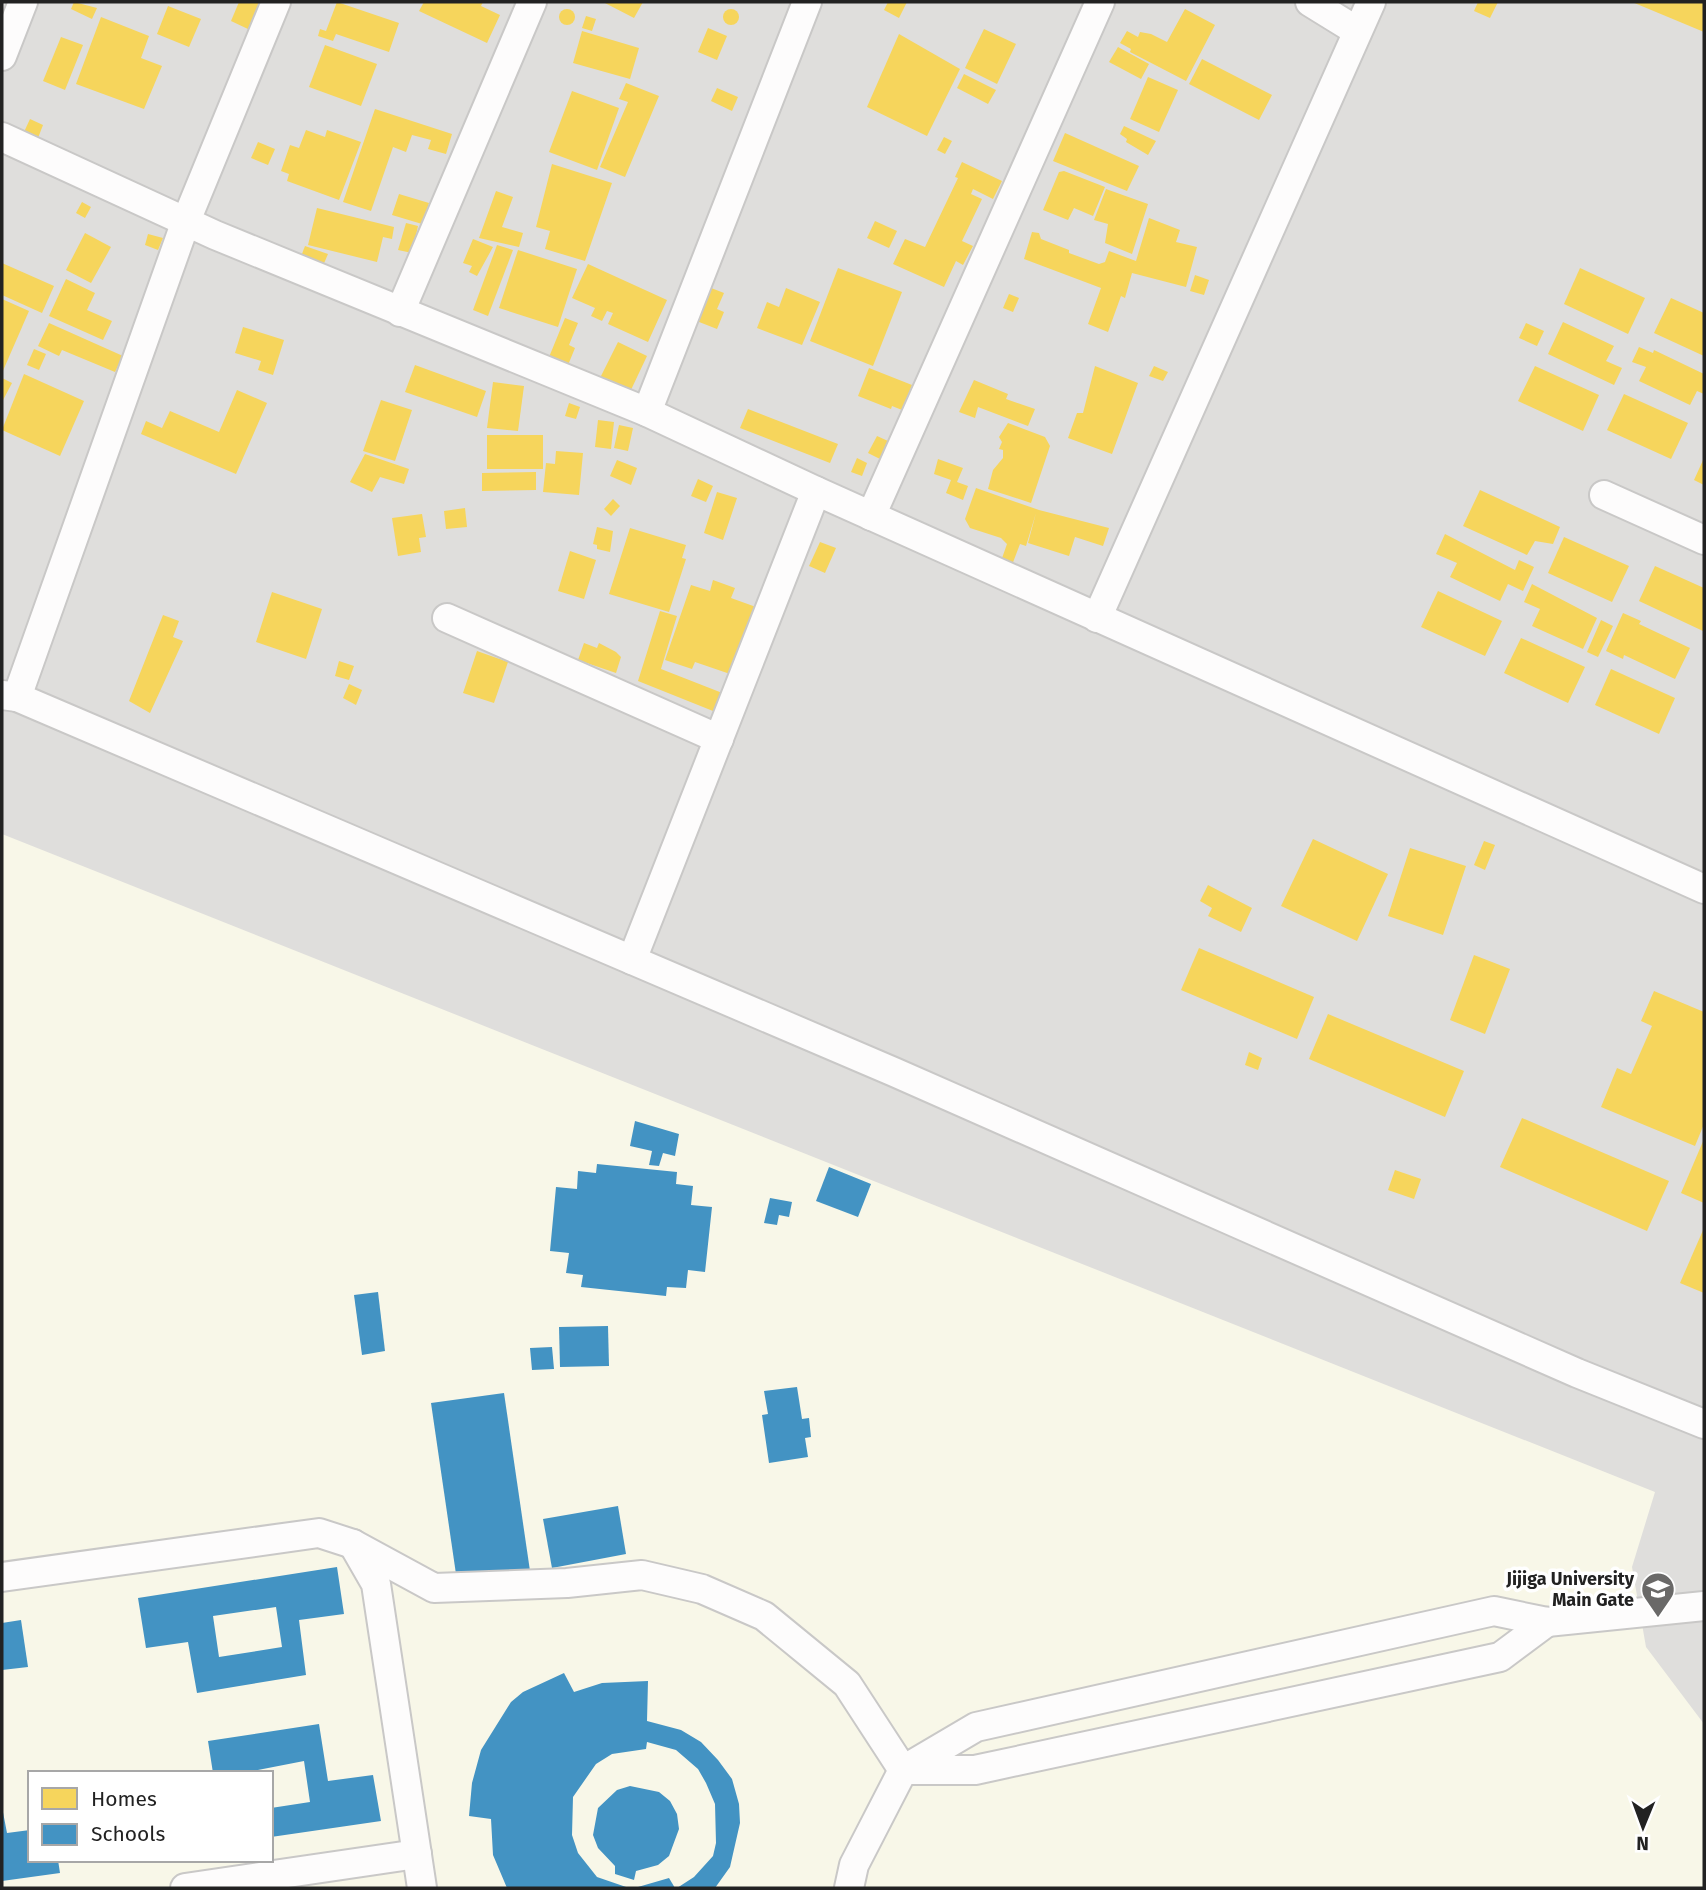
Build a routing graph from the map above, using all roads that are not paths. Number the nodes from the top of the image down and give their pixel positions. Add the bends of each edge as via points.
1 (23, 2) edge
2 (276, 2) edge
3 (532, 2) edge
4 (807, 2) edge
5 (1100, 2) edge
6 (1310, 2) edge
7 (1371, 2) edge
8 (1357, 31) junction
9 (2, 56) edge
10 (2, 137) edge
11 (186, 221) junction
12 (400, 312) junction
13 (647, 412) junction
14 (816, 491) junction
15 (1604, 495) dead end
16 (871, 516) junction
17 (1704, 541) edge
18 (447, 618) dead end
19 (1097, 618) junction
20 (9, 696) edge
21 (719, 739) junction
22 (1704, 889) edge
23 (632, 960) junction
24 (1704, 1424) edge
25 (353, 1544) junction
26 (2, 1577) edge
27 (1704, 1606) edge
28 (1547, 1622) junction
29 (903, 1770) junction
30 (417, 1854) junction
31 (185, 1888) edge
32 (422, 1888) edge
33 (849, 1888) edge

1 - 9 street
2 - 11 street
3 - 12 street
4 - 13 street
5 - 16 street
6 - 8 street
7 - 8 street
8 - 19 street
10 - 11 street
11 - 12 street
11 - 20 street
12 - 13 street
13 - 14 street
14 - 16 street
14 - 21 street
15 - 17 street
16 - 19 street
18 - 21 street
19 - 22 street
20 - 23 street
21 - 23 street
23 - 24 street via 1577,1373
25 - 26 street via 319,1533
25 - 29 street via 434,1588 642,1575 702,1589 764,1616 847,1684
25 - 30 street via 376,1584
27 - 28 street
28 - 29 street via 1500,1657 975,1770
28 - 29 street via 1494,1611 976,1727
29 - 33 street via 854,1865
30 - 31 street
30 - 32 street

